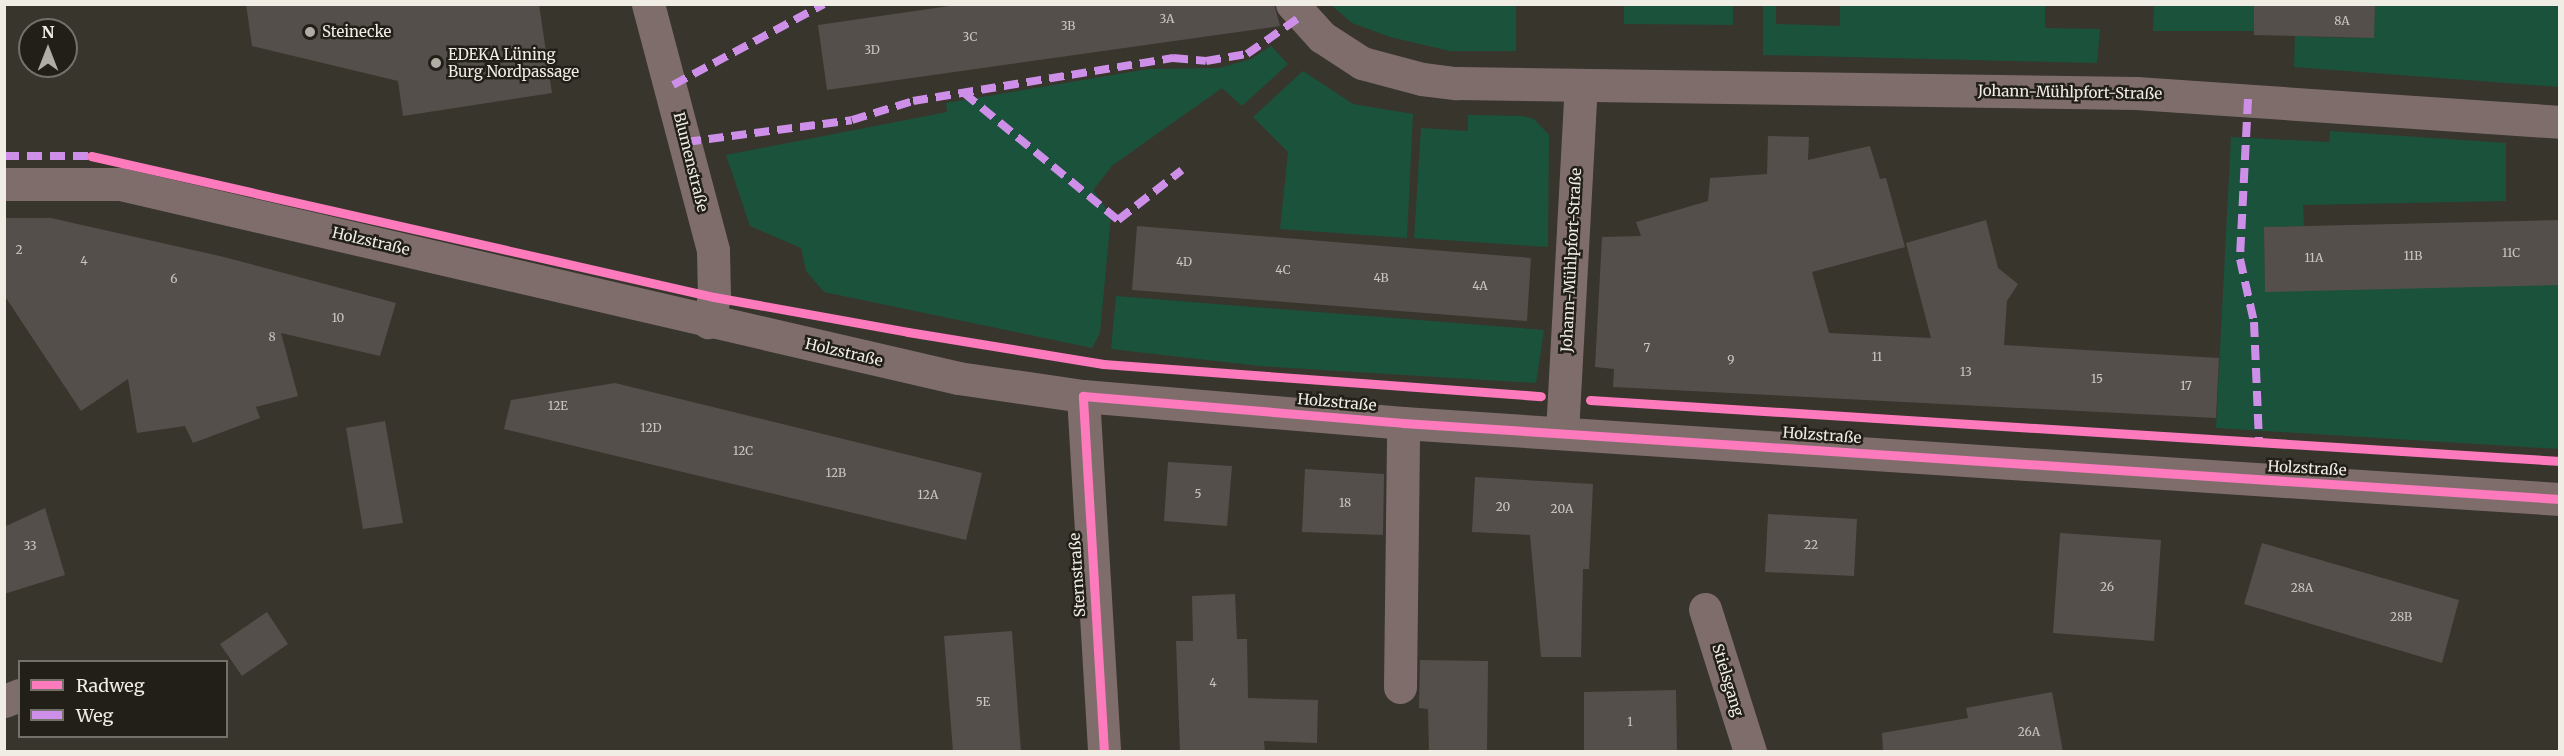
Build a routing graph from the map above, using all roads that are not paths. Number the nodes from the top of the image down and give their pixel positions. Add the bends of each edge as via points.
1 (648, 4) edge
2 (1292, 4) edge
3 (1581, 87) junction
4 (2559, 122) edge
5 (4, 184) edge
6 (708, 322) junction
7 (1083, 396) junction
8 (1403, 423) junction
9 (1562, 433) junction
10 (2559, 499) edge
11 (1705, 609) dead end
12 (1400, 687) dead end
13 (18, 695) edge
14 (4, 701) edge
15 (1104, 752) edge
16 (1750, 752) edge

1 - 6 street, Blumenstraße via 713,250 714,297
2 - 3 street, Johann-Mühlpfort-Straße via 1308,24 1340,50 1390,73 1457,83
3 - 4 street, Johann-Mühlpfort-Straße via 1744,85 2136,93
3 - 9 street, Johann-Mühlpfort-Straße
5 - 6 street, Holzstraße via 120,184
6 - 7 street, Holzstraße via 958,378
7 - 8 street, Holzstraße
7 - 15 street, Sternstraße
8 - 9 street, Holzstraße
8 - 12 street
9 - 10 street, Holzstraße
11 - 16 street, Stielsgang
13 - 14 street

